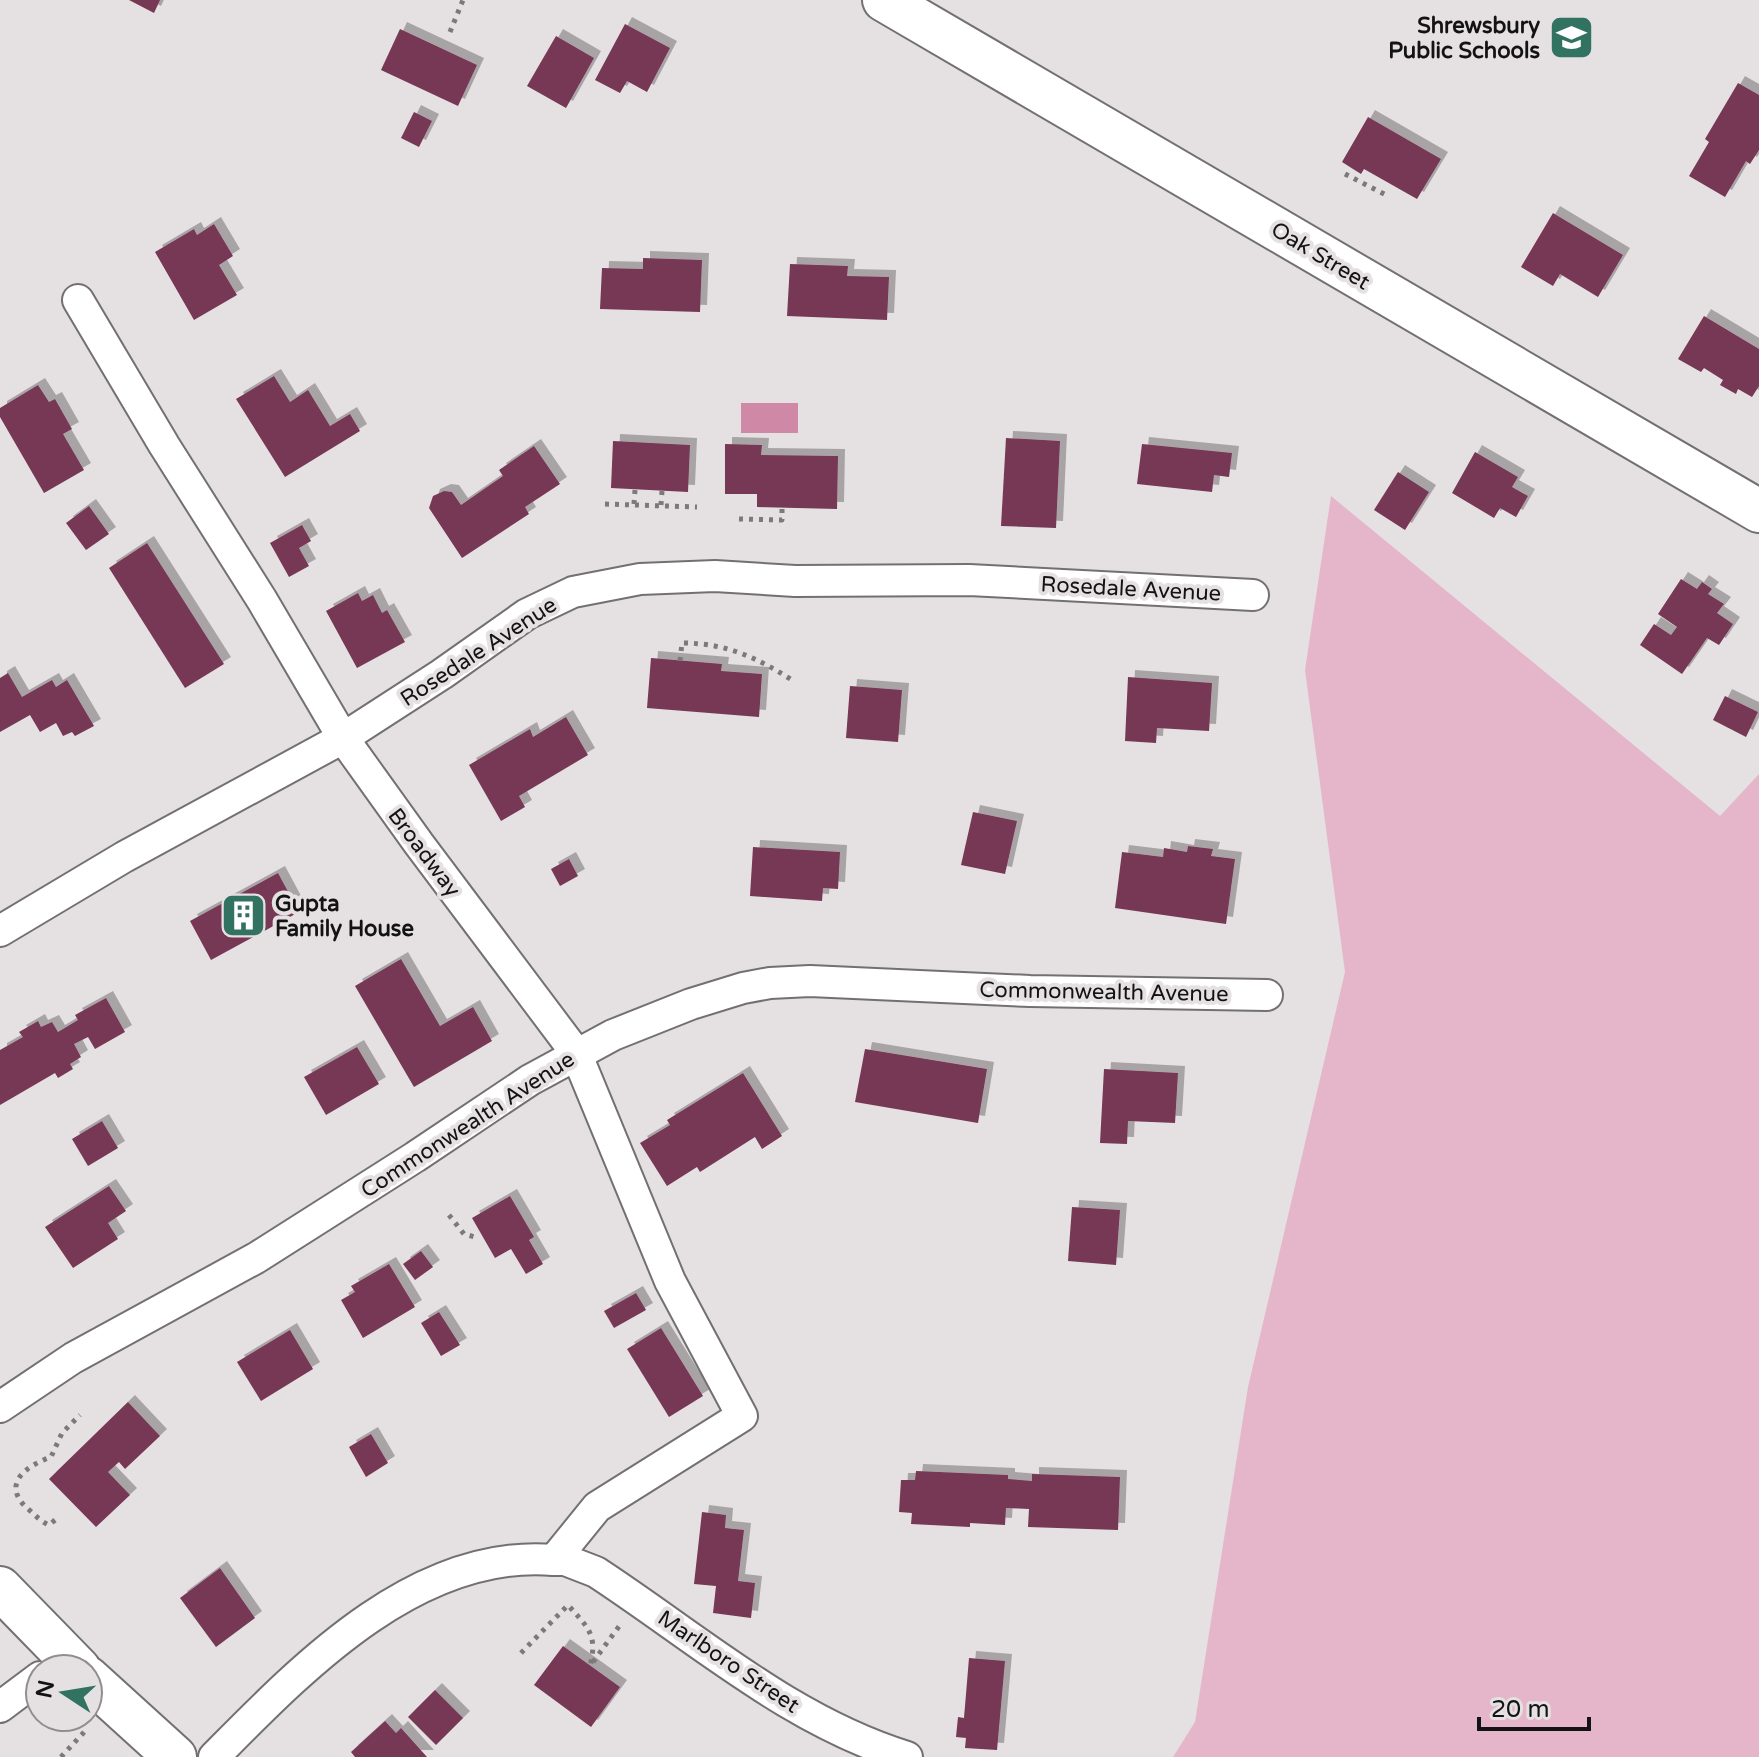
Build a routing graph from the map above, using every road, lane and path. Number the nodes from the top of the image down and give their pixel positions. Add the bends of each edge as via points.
1 (463, 0) edge
2 (884, 0) edge
3 (450, 32) dead end
4 (1345, 174) dead end
5 (1388, 196) dead end
6 (78, 300) dead end
7 (635, 490) dead end
8 (662, 491) dead end
9 (605, 504) dead end
10 (634, 504) junction
11 (661, 505) junction
12 (697, 507) dead end
13 (782, 507) dead end
14 (1759, 511) edge
15 (739, 519) dead end
16 (1253, 595) dead end
17 (680, 661) dead end
18 (792, 680) dead end
19 (343, 738) junction
20 (3, 922) edge
21 (1267, 995) dead end
22 (576, 1053) junction
23 (449, 1215) dead end
24 (475, 1237) dead end
25 (0, 1407) edge
26 (80, 1415) dead end
27 (55, 1520) dead end
28 (554, 1560) junction
29 (0, 1588) edge
30 (638, 1599) junction
31 (52, 1653) edge
32 (521, 1653) dead end
33 (24, 1693) edge
34 (104, 1701) edge
35 (0, 1707) edge
36 (83, 1733) edge
37 (61, 1757) edge
38 (175, 1757) edge
39 (214, 1757) edge
40 (907, 1757) edge

1 - 3 path
2 - 14 street, Oak Street
4 - 5 path
6 - 19 street, Broadway
7 - 10 path
8 - 11 path
9 - 10 path
10 - 11 path
11 - 12 path
13 - 15 path via 782,520
16 - 19 street, Rosedale Avenue via 956,580 675,576 606,584 573,592 527,614
17 - 18 path via 682,643 699,643 737,650
19 - 20 street, Rosedale Avenue
19 - 22 street, Broadway
21 - 22 street, Commonwealth Avenue via 770,983 651,1018
22 - 25 street, Commonwealth Avenue via 269,1250 73,1358
22 - 28 street, Broadway via 670,1281 742,1416 597,1507
23 - 24 path via 464,1234
26 - 27 path via 62,1433 51,1457 17,1480 21,1503 42,1522 49,1525
28 - 30 street, Marlboro Street via 596,1572
28 - 39 street, Marlboro Street via 476,1568 430,1584 387,1608 293,1677
29 - 31 street
30 - 32 path via 590,1666 591,1630 568,1605
30 - 40 street, Marlboro Street via 776,1696
33 - 35 street
34 - 38 street
36 - 37 path

